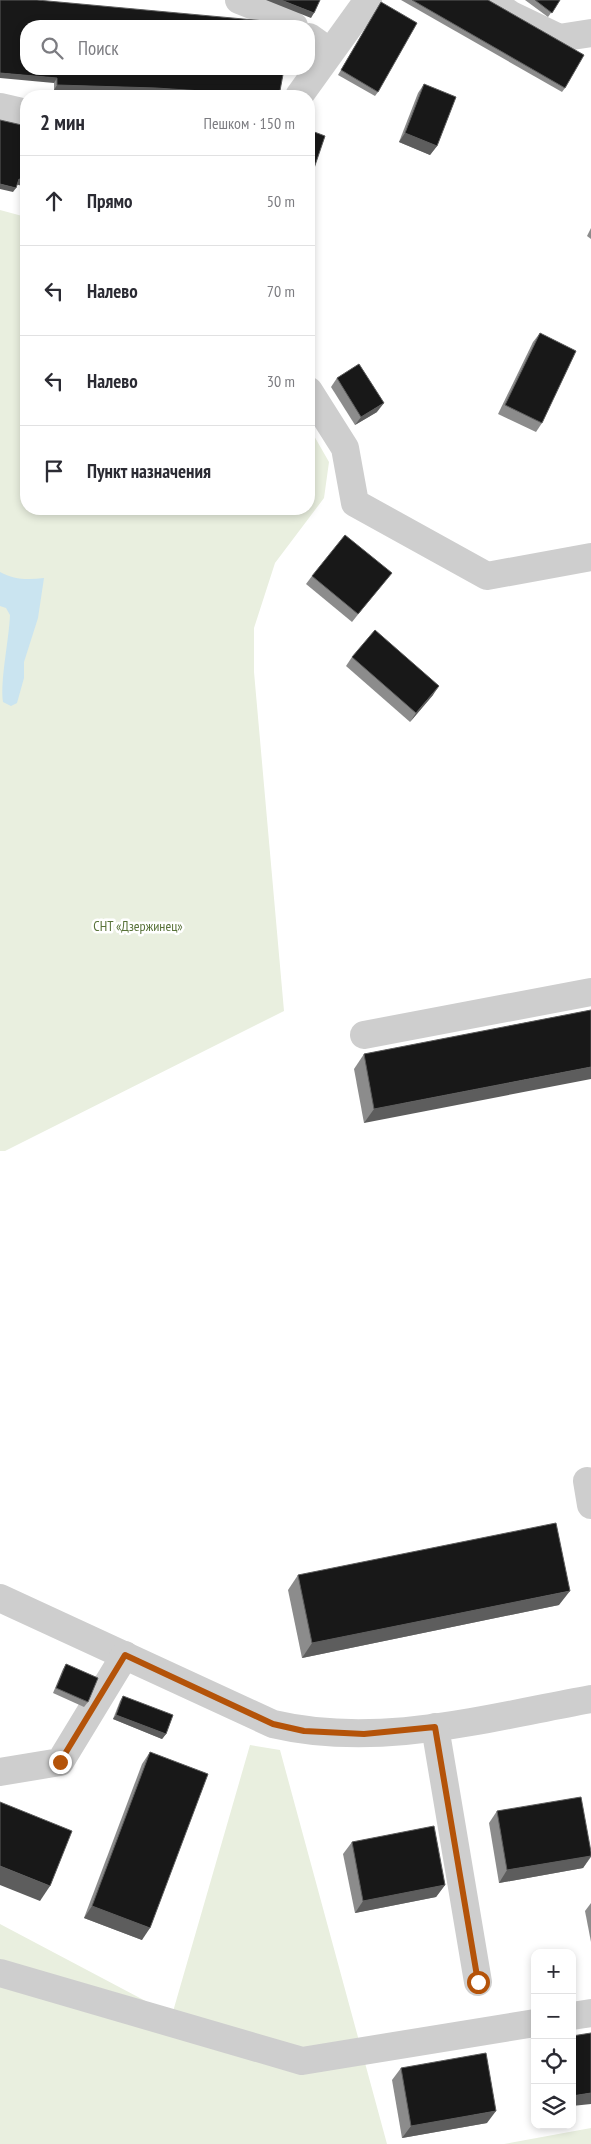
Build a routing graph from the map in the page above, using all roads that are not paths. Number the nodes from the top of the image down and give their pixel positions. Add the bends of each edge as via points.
1 (238, 0) edge
2 (490, 0) edge
3 (359, 4) edge
4 (284, 20) edge
5 (591, 33) edge
6 (315, 41) edge
7 (330, 52) junction
8 (315, 73) edge
9 (314, 75) edge
10 (303, 90) edge
11 (0, 107) edge
12 (20, 112) edge
13 (315, 400) edge
14 (591, 557) edge
15 (591, 992) edge
16 (364, 1034) dead end
17 (0, 1598) edge
18 (125, 1655) junction
19 (591, 1699) edge
20 (435, 1727) junction
21 (0, 1772) edge
22 (0, 1973) edge
23 (478, 1982) dead end
24 (591, 2013) edge
25 (576, 2015) edge
26 (531, 2024) edge

1 - 4 street
2 - 5 street via 511,15 560,38
3 - 7 street
6 - 7 street
7 - 8 street
9 - 10 street
11 - 12 street
13 - 14 street via 345,448 355,502 487,576
15 - 16 street
17 - 18 street
18 - 20 street via 273,1724 304,1731 364,1734
18 - 21 street via 60,1762
19 - 20 street
20 - 23 street
22 - 26 street via 302,2062
24 - 25 street

